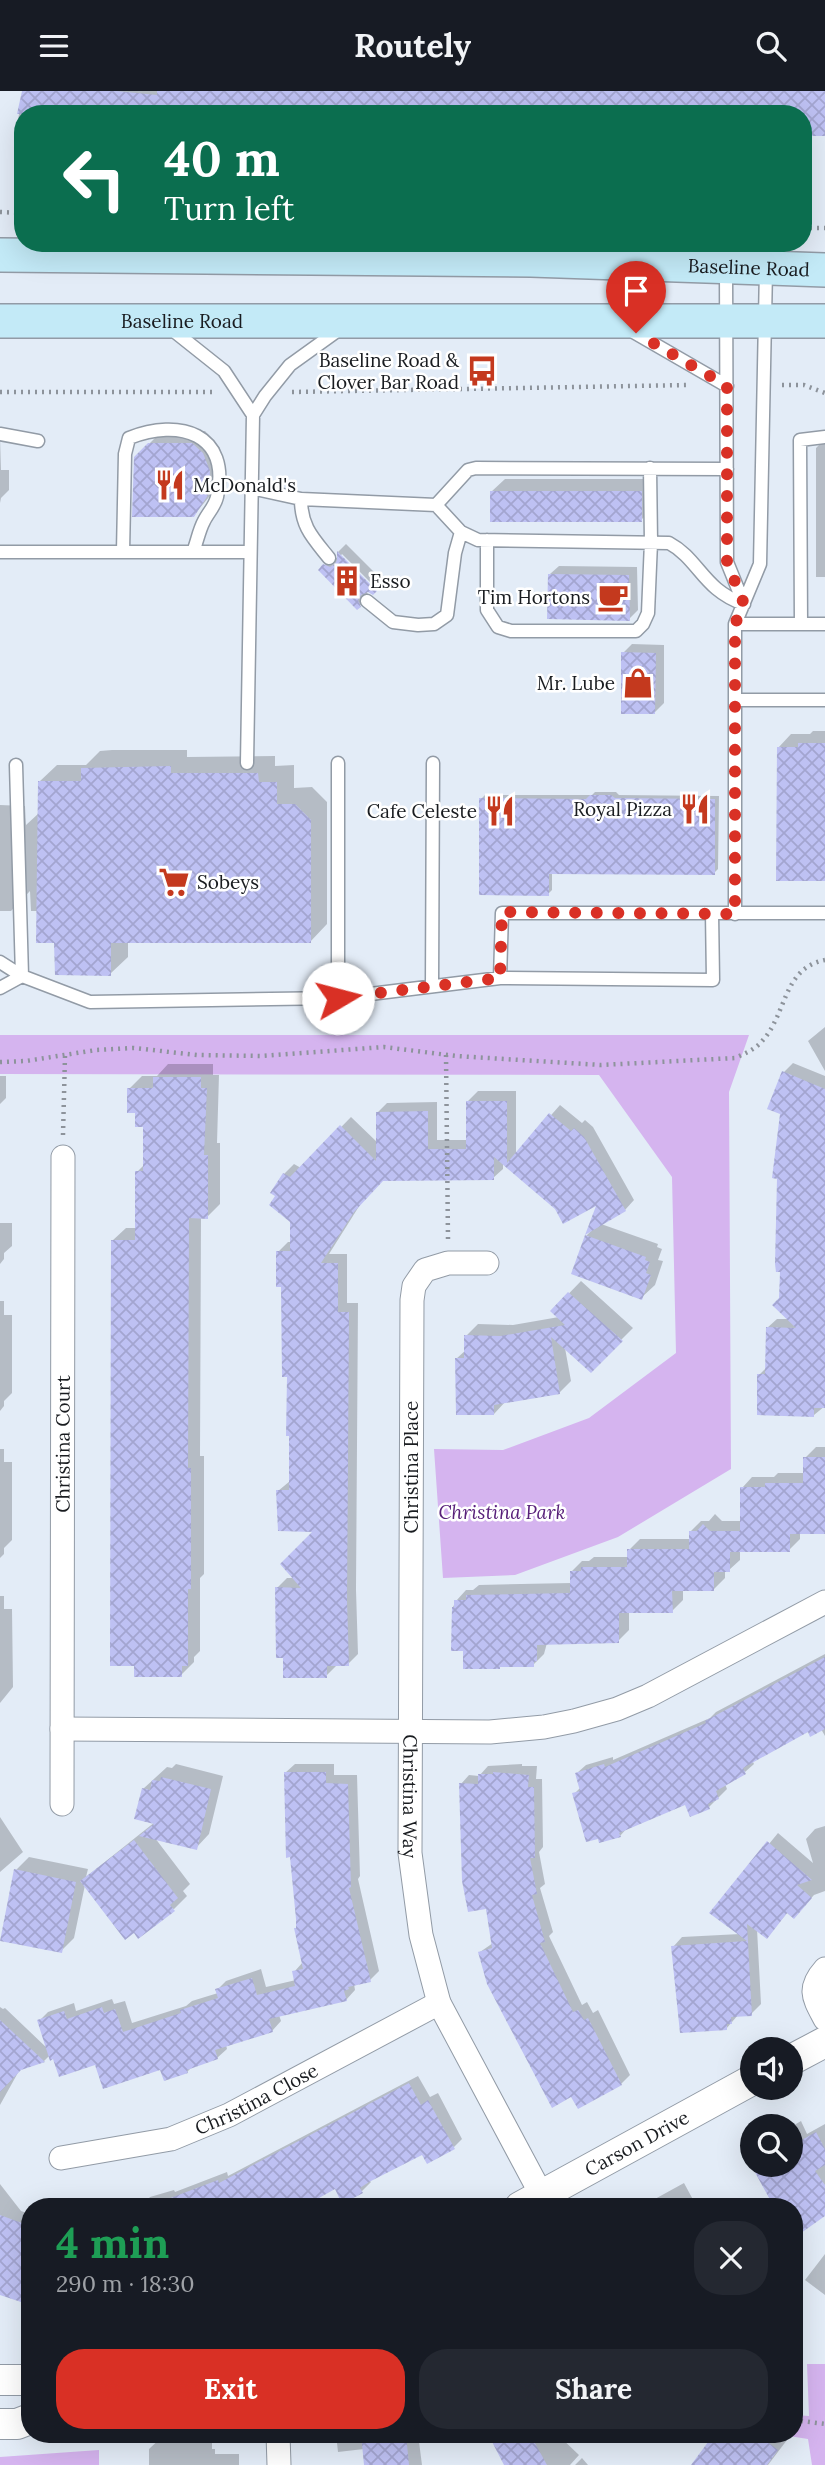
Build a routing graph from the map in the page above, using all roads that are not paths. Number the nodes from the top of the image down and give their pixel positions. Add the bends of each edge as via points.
1 (37, 252) edge
2 (0, 255) edge
3 (57, 257) junction
4 (726, 268) junction
5 (766, 269) junction
6 (825, 270) edge
7 (352, 320) junction
8 (725, 320) junction
9 (161, 321) junction
10 (615, 321) junction
11 (764, 321) junction
12 (825, 321) edge
13 (7, 325) edge
14 (727, 386) junction
15 (253, 415) junction
16 (0, 434) edge
17 (825, 437) edge
18 (38, 441) dead end
19 (650, 468) junction
20 (727, 469) junction
21 (251, 488) junction
22 (301, 499) junction
23 (436, 505) junction
24 (461, 532) junction
25 (486, 540) junction
26 (651, 543) junction
27 (0, 552) edge
28 (123, 552) junction
29 (193, 552) junction
30 (249, 552) junction
31 (329, 558) dead end
32 (367, 601) dead end
33 (744, 604) junction
34 (735, 624) junction
35 (801, 624) junction
36 (825, 624) edge
37 (735, 700) junction
38 (825, 700) edge
39 (247, 763) dead end
40 (338, 763) dead end
41 (433, 763) dead end
42 (16, 765) dead end
43 (712, 913) junction
44 (825, 913) edge
45 (735, 914) junction
46 (0, 962) edge
47 (22, 976) junction
48 (500, 978) junction
49 (432, 985) junction
50 (0, 988) edge
51 (338, 998) junction
52 (63, 1157) road end
53 (487, 1263) dead end
54 (825, 1602) edge
55 (62, 1729) junction
56 (410, 1731) junction
57 (62, 1804) dead end
58 (825, 1969) edge
59 (439, 2003) junction
60 (825, 2019) edge
61 (825, 2042) edge
62 (803, 2054) edge
63 (740, 2087) edge
64 (61, 2158) dead end
65 (535, 2198) edge
66 (546, 2198) edge
67 (0, 2380) edge
68 (21, 2380) edge
69 (21, 2422) edge
70 (0, 2424) edge
71 (278, 2443) edge
72 (279, 2465) edge

1 - 3 main road
2 - 3 main road, Baseline Road
3 - 4 main road, Baseline Road via 531,260
4 - 5 main road, Baseline Road
4 - 8 lane
5 - 6 main road, Baseline Road
5 - 11 lane
7 - 9 main road, Baseline Road
7 - 10 main road, Baseline Road
7 - 15 lane via 290,365
8 - 10 main road, Baseline Road
8 - 11 main road, Baseline Road
8 - 14 lane
9 - 13 main road, Baseline Road
9 - 15 lane via 224,371
10 - 14 lane
11 - 12 main road, Baseline Road
11 - 33 lane via 760,563
14 - 20 lane
15 - 21 lane
16 - 18 lane
17 - 35 lane via 800,440
19 - 20 lane
19 - 23 lane via 476,468 468,470
19 - 26 lane
20 - 33 lane via 727,562
21 - 22 lane
21 - 30 lane
22 - 23 lane
22 - 31 lane via 306,528
23 - 24 lane
24 - 25 lane
24 - 32 lane via 447,614 434,624 393,622
25 - 26 lane
25 - 26 lane via 487,610 498,627 511,631 636,631 648,613
26 - 33 lane via 674,545 714,588
27 - 28 lane
28 - 29 lane
28 - 29 lane via 124,454 129,438 148,430 188,431 207,442 220,465 217,499
29 - 30 lane
30 - 39 lane
33 - 34 lane
34 - 35 lane
34 - 37 lane
35 - 36 lane
37 - 38 lane
37 - 45 lane
40 - 51 lane
41 - 49 lane
42 - 47 lane
43 - 45 lane
43 - 48 lane via 502,912
43 - 48 lane via 713,979
44 - 45 lane
46 - 47 lane
47 - 50 lane
47 - 51 lane via 90,1002
48 - 49 lane
49 - 51 lane
52 - 55 street, Christina Court
53 - 56 street, Christina Place via 448,1263 425,1269 414,1286
54 - 56 street, Christina Way via 648,1696 596,1716 517,1730
55 - 56 street
55 - 57 street, Christina Court
56 - 59 street, Christina Way via 414,1894
58 - 60 street via 813,1988
59 - 64 street, Christina Close via 229,2116 149,2144
59 - 65 street, Christina Way
61 - 62 street
63 - 66 street, Carson Drive
67 - 68 street
69 - 70 street
71 - 72 street

